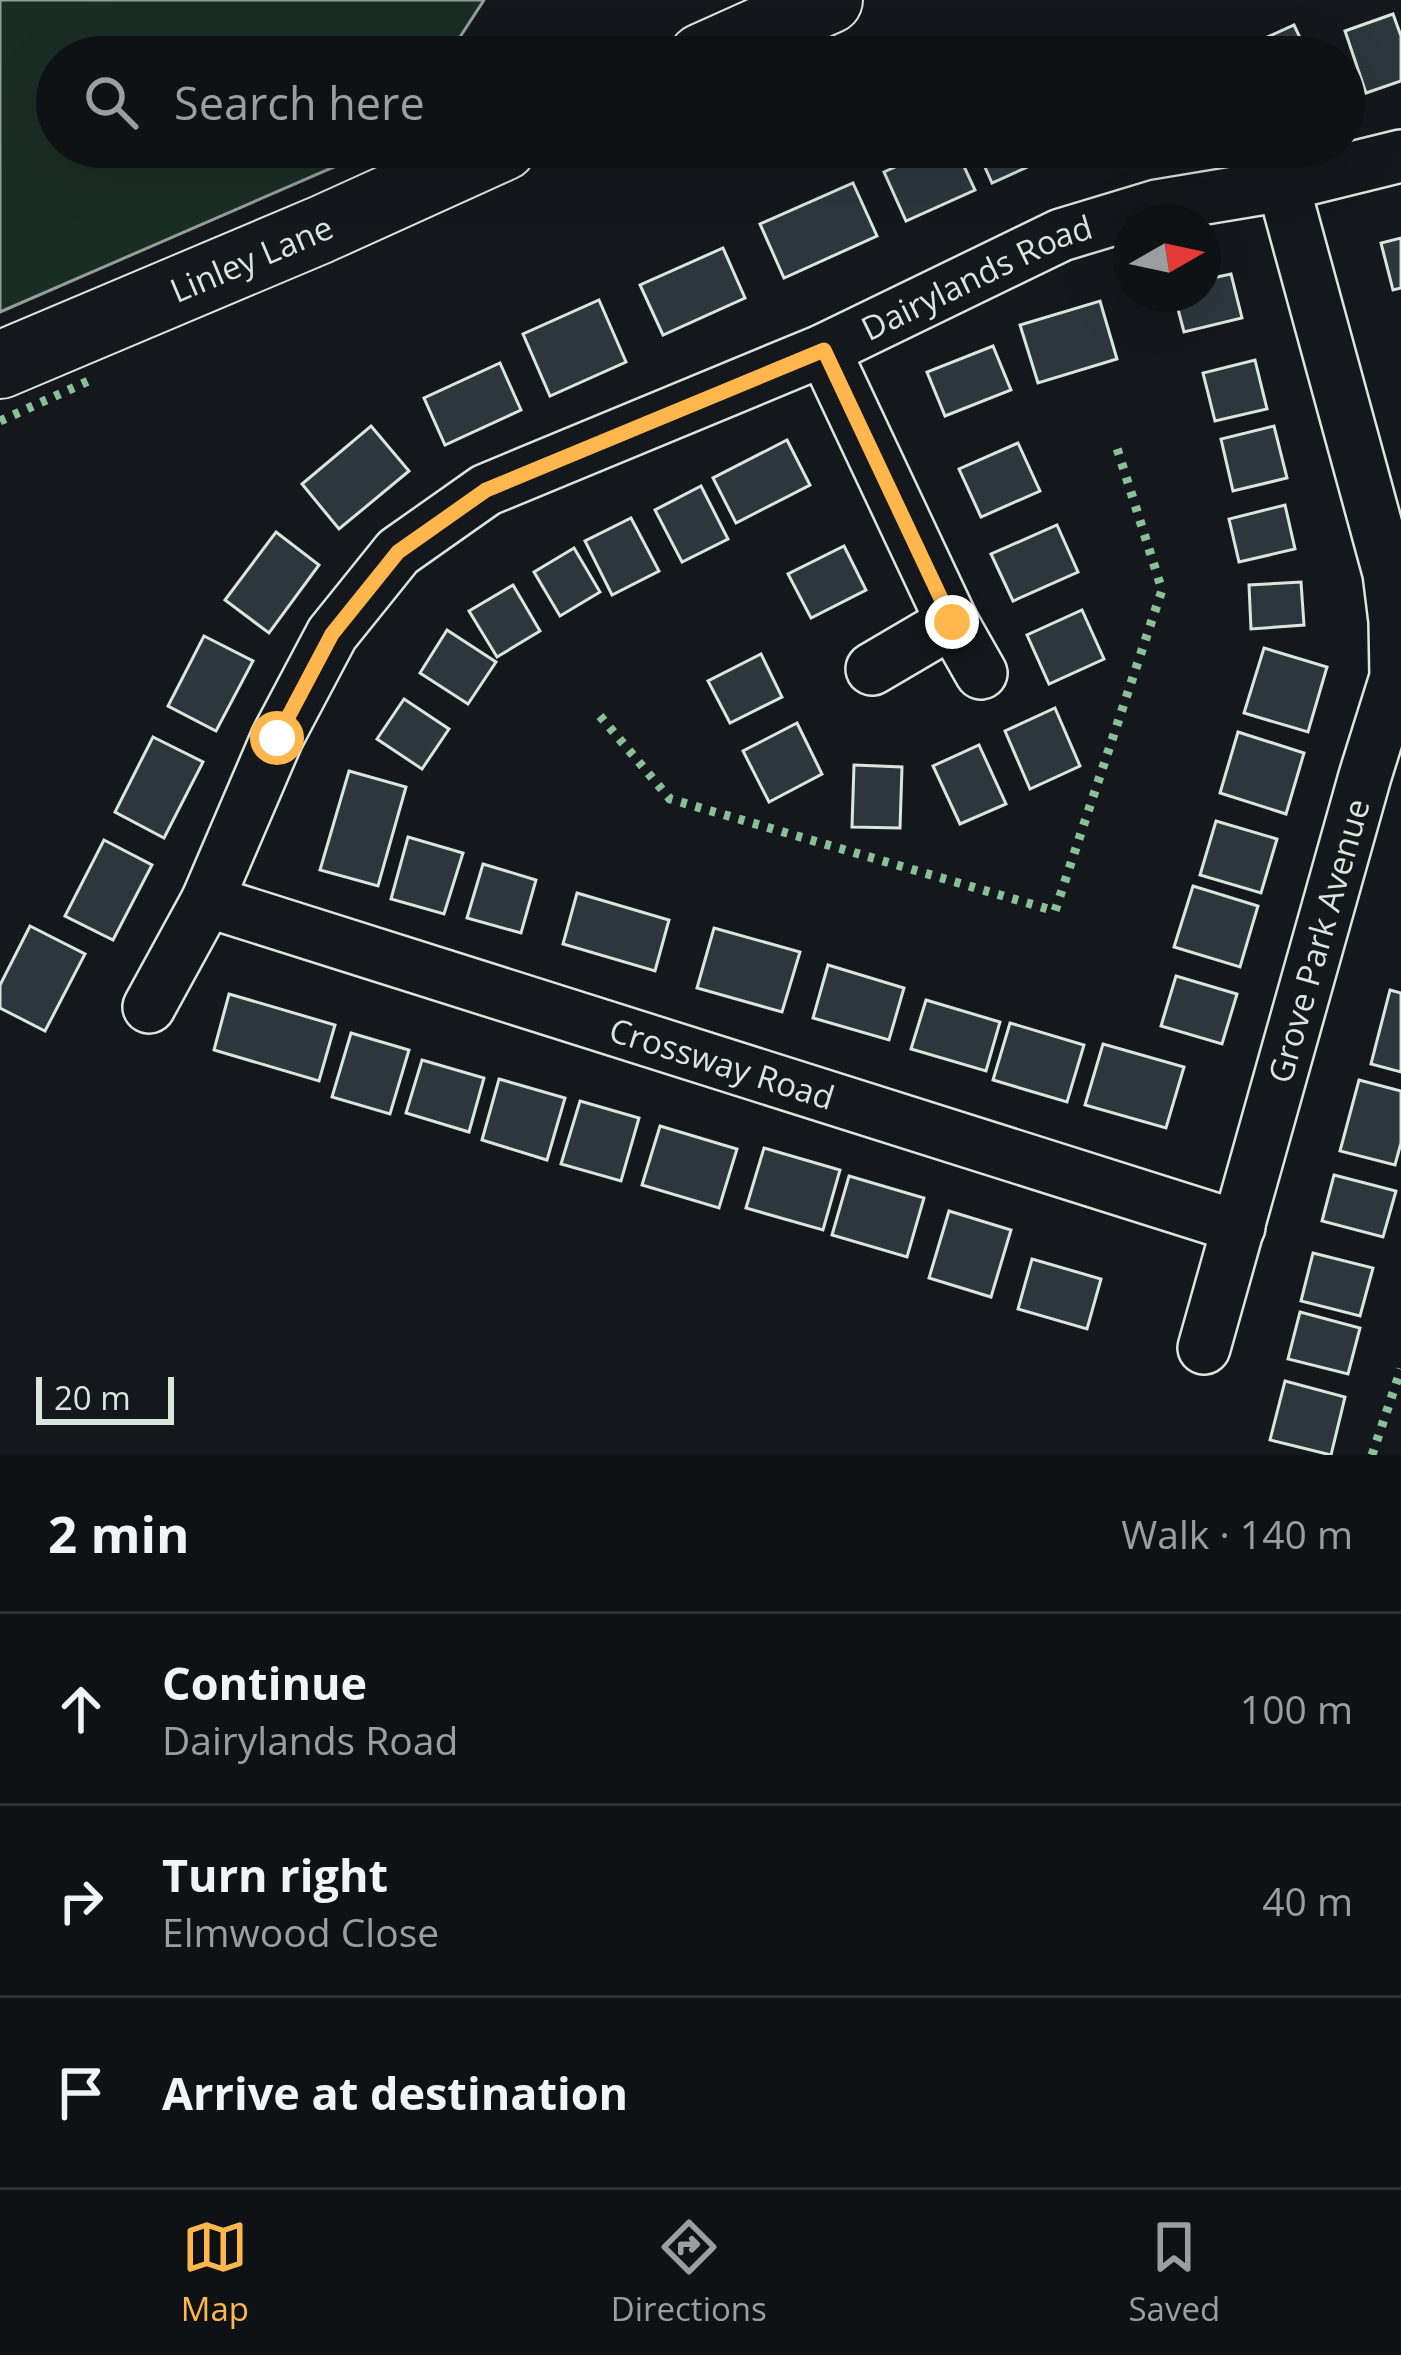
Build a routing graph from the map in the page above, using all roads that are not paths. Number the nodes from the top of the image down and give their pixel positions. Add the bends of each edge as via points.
1 (829, 0) edge
2 (749, 36) edge
3 (1401, 156) edge
4 (1365, 165) edge
5 (457, 168) edge
6 (1352, 168) edge
7 (1282, 185) junction
8 (824, 350) junction
9 (0, 365) edge
10 (952, 622) junction
11 (872, 669) dead end
12 (981, 673) dead end
13 (207, 901) junction
14 (149, 1007) dead end
15 (1239, 1227) junction
16 (1204, 1348) dead end

1 - 2 main road
3 - 4 street, Dairylands Road
5 - 9 main road, Linley Lane
6 - 7 street, Dairylands Road
7 - 8 street, Dairylands Road via 1157,206 1061,235
7 - 15 street, Grove Park Avenue via 1389,573 1396,676
8 - 10 street
8 - 13 street, Dairylands Road via 486,490 398,552 332,634
10 - 11 street
10 - 12 street
13 - 14 street, Dairylands Road
13 - 15 street, Crossway Road
15 - 16 street, Grove Park Avenue

